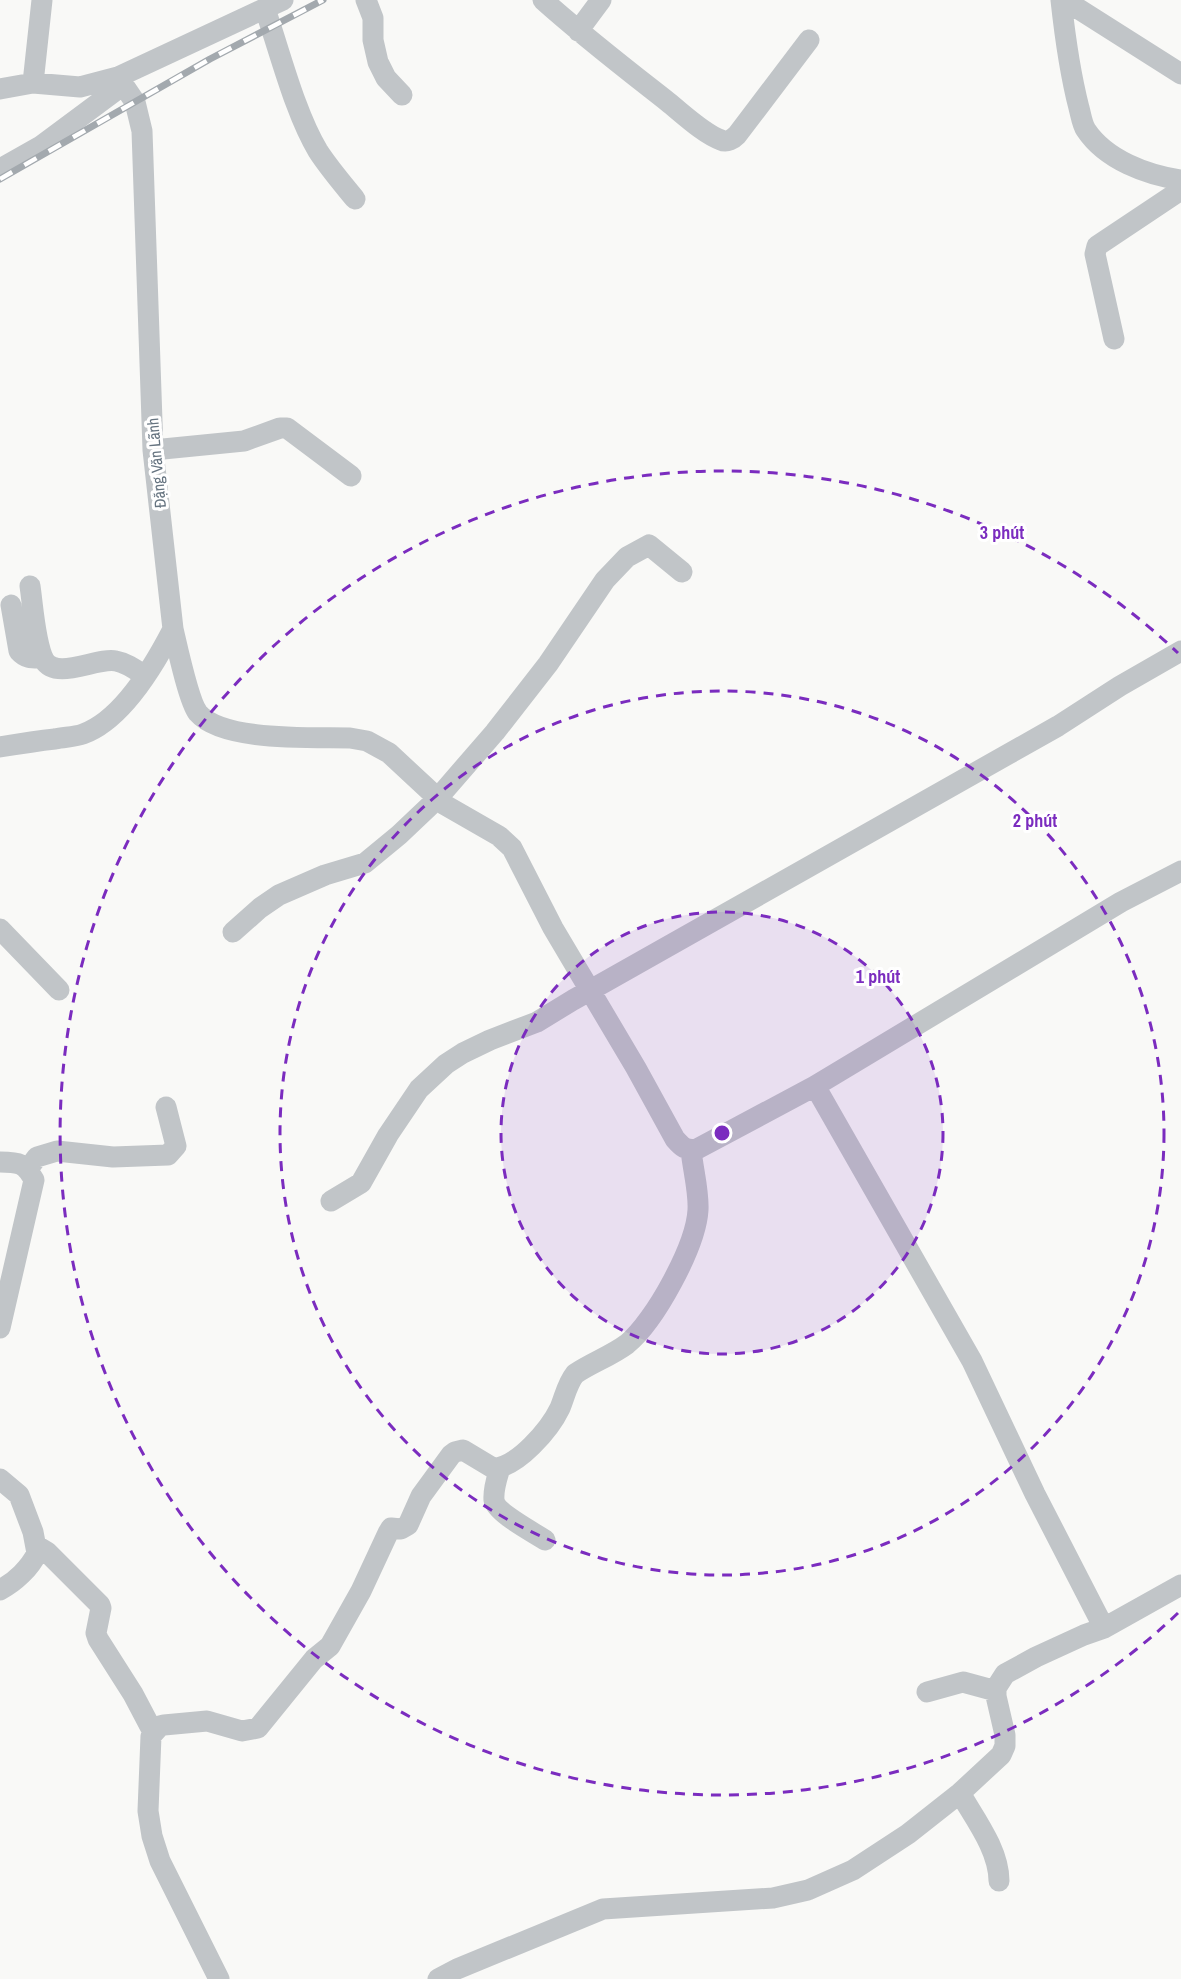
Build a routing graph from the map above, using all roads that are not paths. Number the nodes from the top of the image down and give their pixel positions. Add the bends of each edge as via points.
1 (42, 0) edge
2 (366, 0) edge
3 (543, 0) edge
4 (601, 0) edge
5 (1061, 0) edge
6 (1067, 0) edge
7 (274, 4) edge
8 (579, 32) junction
9 (809, 40) dead end
10 (1181, 74) edge
11 (121, 81) junction
12 (33, 83) junction
13 (0, 89) edge
14 (402, 95) dead end
15 (0, 170) edge
16 (1181, 180) edge
17 (1181, 190) edge
18 (355, 199) dead end
19 (1114, 339) dead end
20 (153, 450) junction
21 (351, 476) dead end
22 (682, 572) dead end
23 (30, 586) dead end
24 (11, 605) dead end
25 (172, 629) junction
26 (1181, 651) edge
27 (43, 658) junction
28 (145, 676) junction
29 (0, 747) edge
30 (437, 799) junction
31 (1181, 872) edge
32 (0, 929) edge
33 (233, 932) dead end
34 (59, 990) dead end
35 (591, 990) junction
36 (815, 1086) junction
37 (166, 1107) dead end
38 (691, 1150) junction
39 (0, 1162) edge
40 (28, 1169) junction
41 (332, 1201) dead end
42 (0, 1328) edge
43 (500, 1468) junction
44 (0, 1479) edge
45 (545, 1540) dead end
46 (37, 1546) junction
47 (1181, 1585) edge
48 (0, 1590) edge
49 (1104, 1628) junction
50 (996, 1691) junction
51 (927, 1692) dead end
52 (153, 1732) junction
53 (960, 1792) junction
54 (999, 1881) dead end
55 (456, 1974) edge
56 (219, 1979) edge
57 (438, 1979) edge

1 - 12 street
2 - 14 street via 373,18 378,62
3 - 8 street
4 - 8 street
5 - 16 street via 1072,78 1085,129 1099,145 1126,163
6 - 10 street
7 - 11 street
7 - 18 street via 307,129 327,165
8 - 9 street via 695,123 726,141 737,135
11 - 12 street via 80,87
11 - 15 street via 41,146
11 - 20 street, Đặng Văn Lãnh via 135,102 142,131
12 - 13 street
17 - 19 street via 1096,246
20 - 21 street via 244,441 287,428
20 - 25 street, Đặng Văn Lãnh
22 - 30 street via 648,545 620,564 548,664
23 - 27 street
24 - 27 street via 19,651 29,658
25 - 28 street
25 - 30 street, Đặng Văn Lãnh via 192,700 206,720 238,732 367,741 400,762
26 - 35 street via 1058,726
27 - 28 street via 57,668 116,661
28 - 29 street via 118,709 94,729 81,735
30 - 33 street via 365,863 279,895
30 - 35 street, Đặng Văn Lãnh via 512,848 553,928
31 - 36 street via 1121,902
32 - 34 street
35 - 38 street, Đặng Văn Lãnh via 675,1139
35 - 41 street via 548,1017 490,1040 446,1064 419,1089 361,1183
36 - 38 street
36 - 49 street via 972,1361
37 - 40 street via 176,1146 168,1155 113,1157 57,1151 37,1157
38 - 43 street via 698,1209 686,1254 669,1287 628,1342 574,1374 544,1433
39 - 40 street via 17,1162
40 - 42 street via 34,1180
43 - 45 street via 494,1502 502,1512
43 - 52 street via 463,1450 451,1455 421,1496 408,1525 391,1528 330,1646 314,1659 258,1728 242,1731 207,1721 164,1725
44 - 46 street via 19,1495
46 - 48 street via 27,1568
46 - 52 street via 100,1605 98,1639
47 - 49 street
49 - 50 street via 1012,1670
50 - 51 street via 963,1682
50 - 53 street via 1005,1746 997,1760
52 - 56 street via 148,1811 152,1836 160,1861
53 - 54 street via 992,1849
53 - 55 street via 872,1859 808,1890 773,1898 603,1909
55 - 57 street

